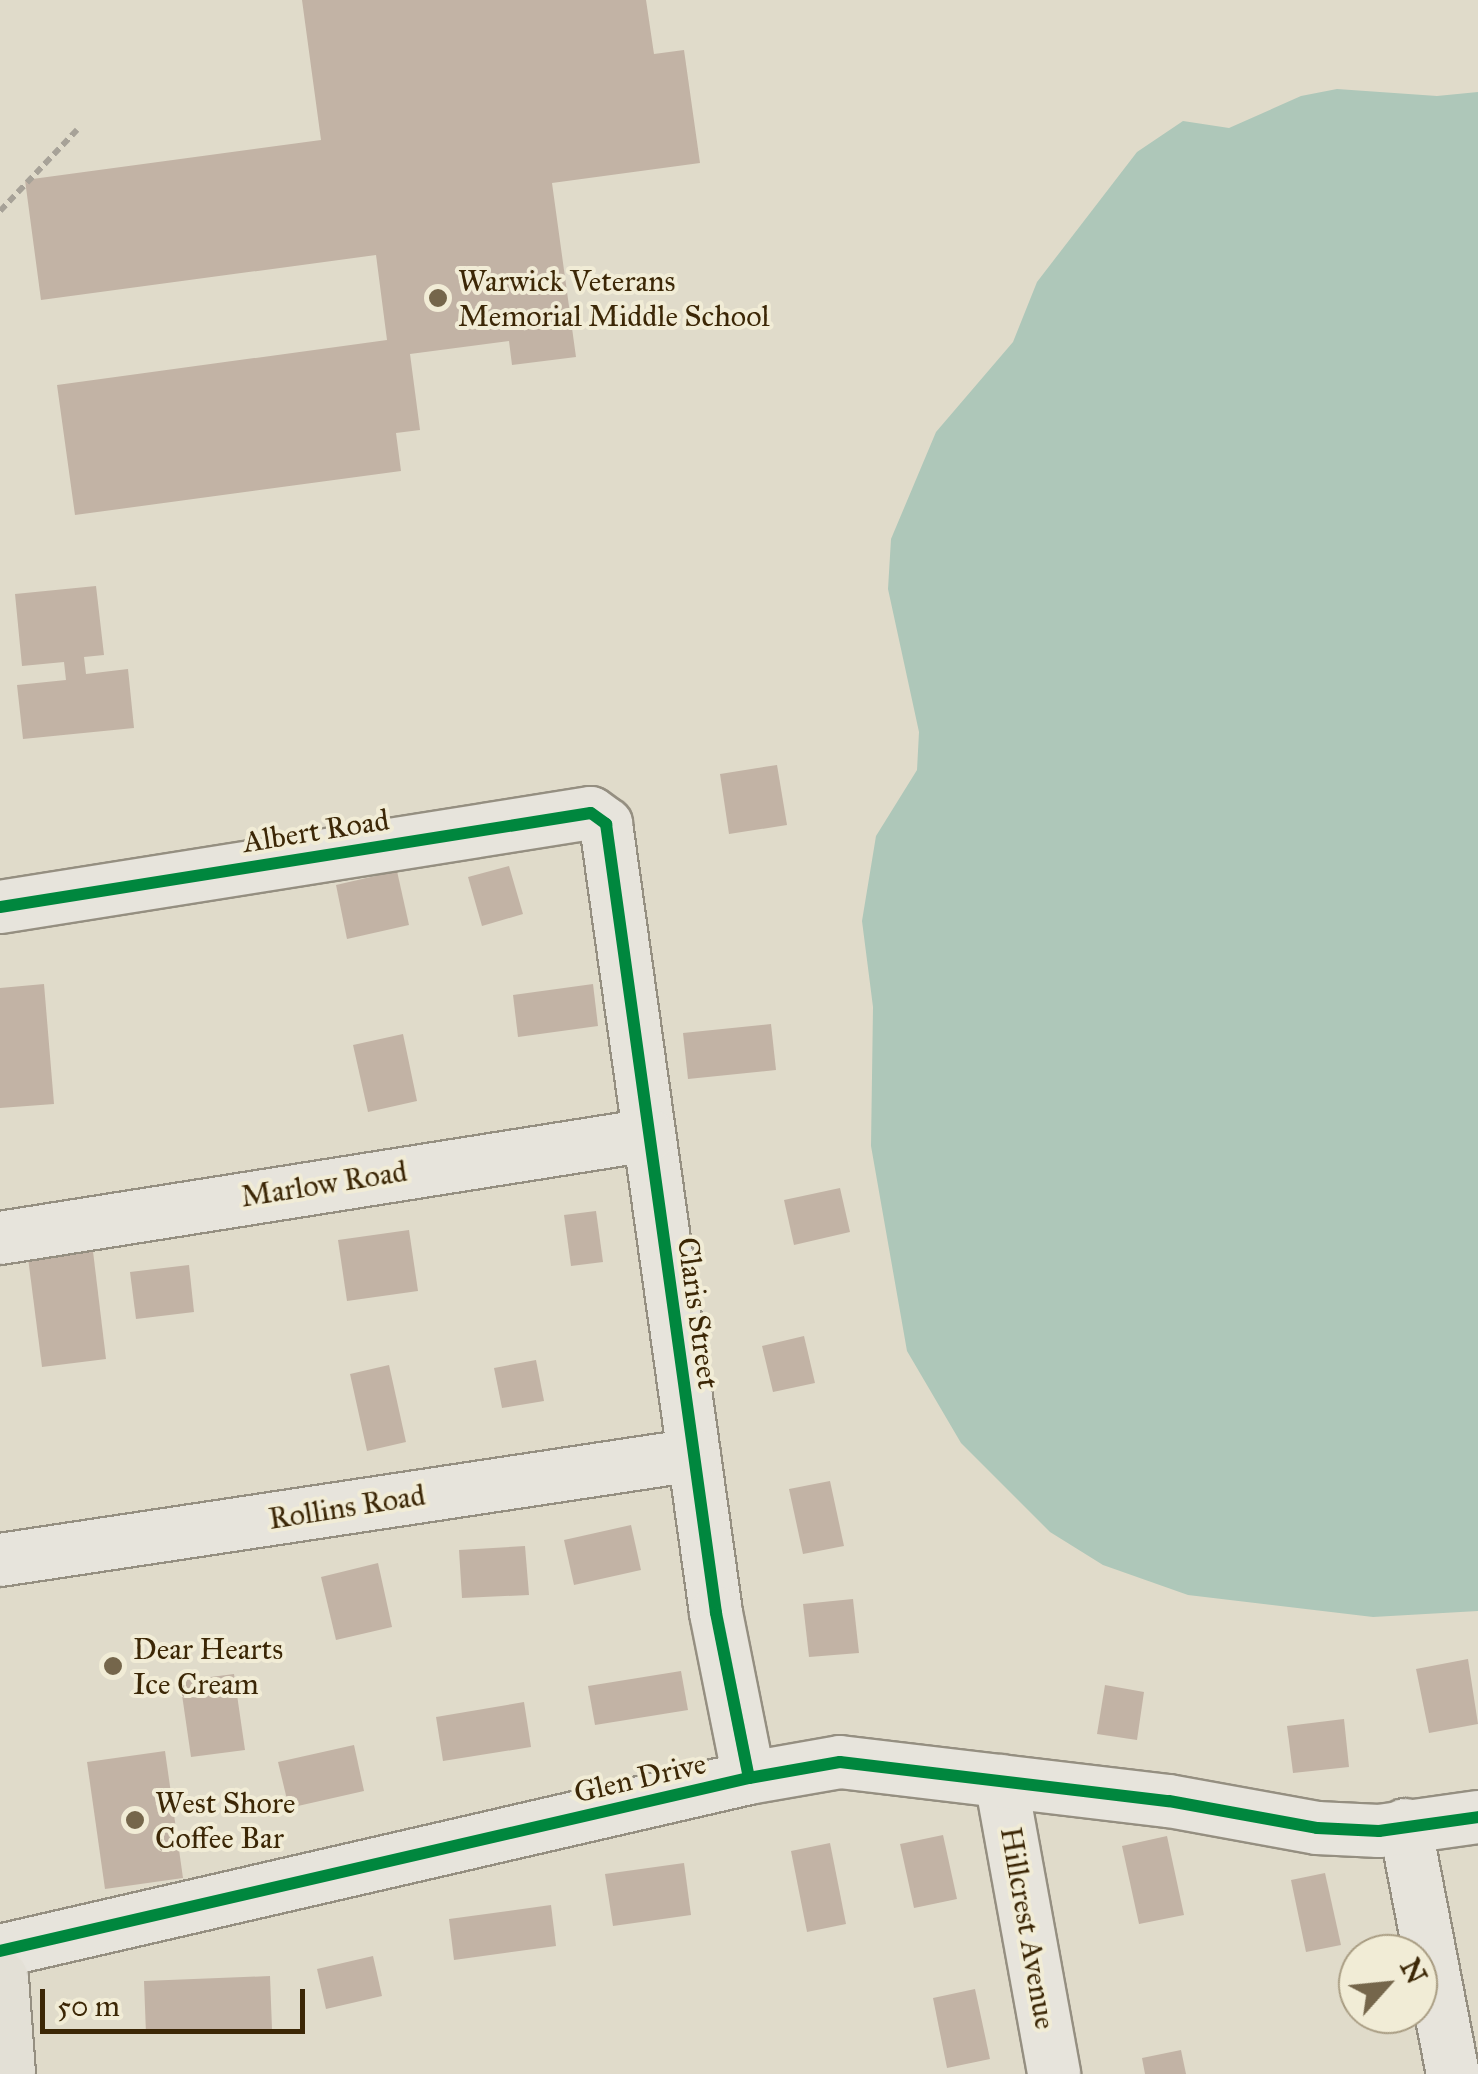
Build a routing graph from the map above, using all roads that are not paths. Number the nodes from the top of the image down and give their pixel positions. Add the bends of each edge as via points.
1 (614, 854) joint
2 (0, 908) edge
3 (649, 1134) junction
4 (0, 1238) edge
5 (694, 1455) junction
6 (0, 1560) edge
7 (749, 1778) junction
8 (1001, 1781) junction
9 (1478, 1816) edge
10 (1405, 1825) junction
11 (0, 1952) edge
12 (0, 1978) edge
13 (7, 2074) edge
14 (1054, 2074) edge
15 (1453, 2074) edge

1 - 2 street, Albert Road via 606,824 591,812
1 - 3 street, Claris Street
3 - 4 street, Marlow Road
3 - 5 street, Claris Street
5 - 6 street, Rollins Road
5 - 7 street, Claris Street
7 - 8 street, Glen Drive via 840,1762
7 - 11 street, Glen Drive
8 - 10 street, Glen Drive via 1316,1828 1379,1831
8 - 14 street, Hillcrest Avenue
9 - 10 street, Glen Drive
10 - 15 street
12 - 13 main road

